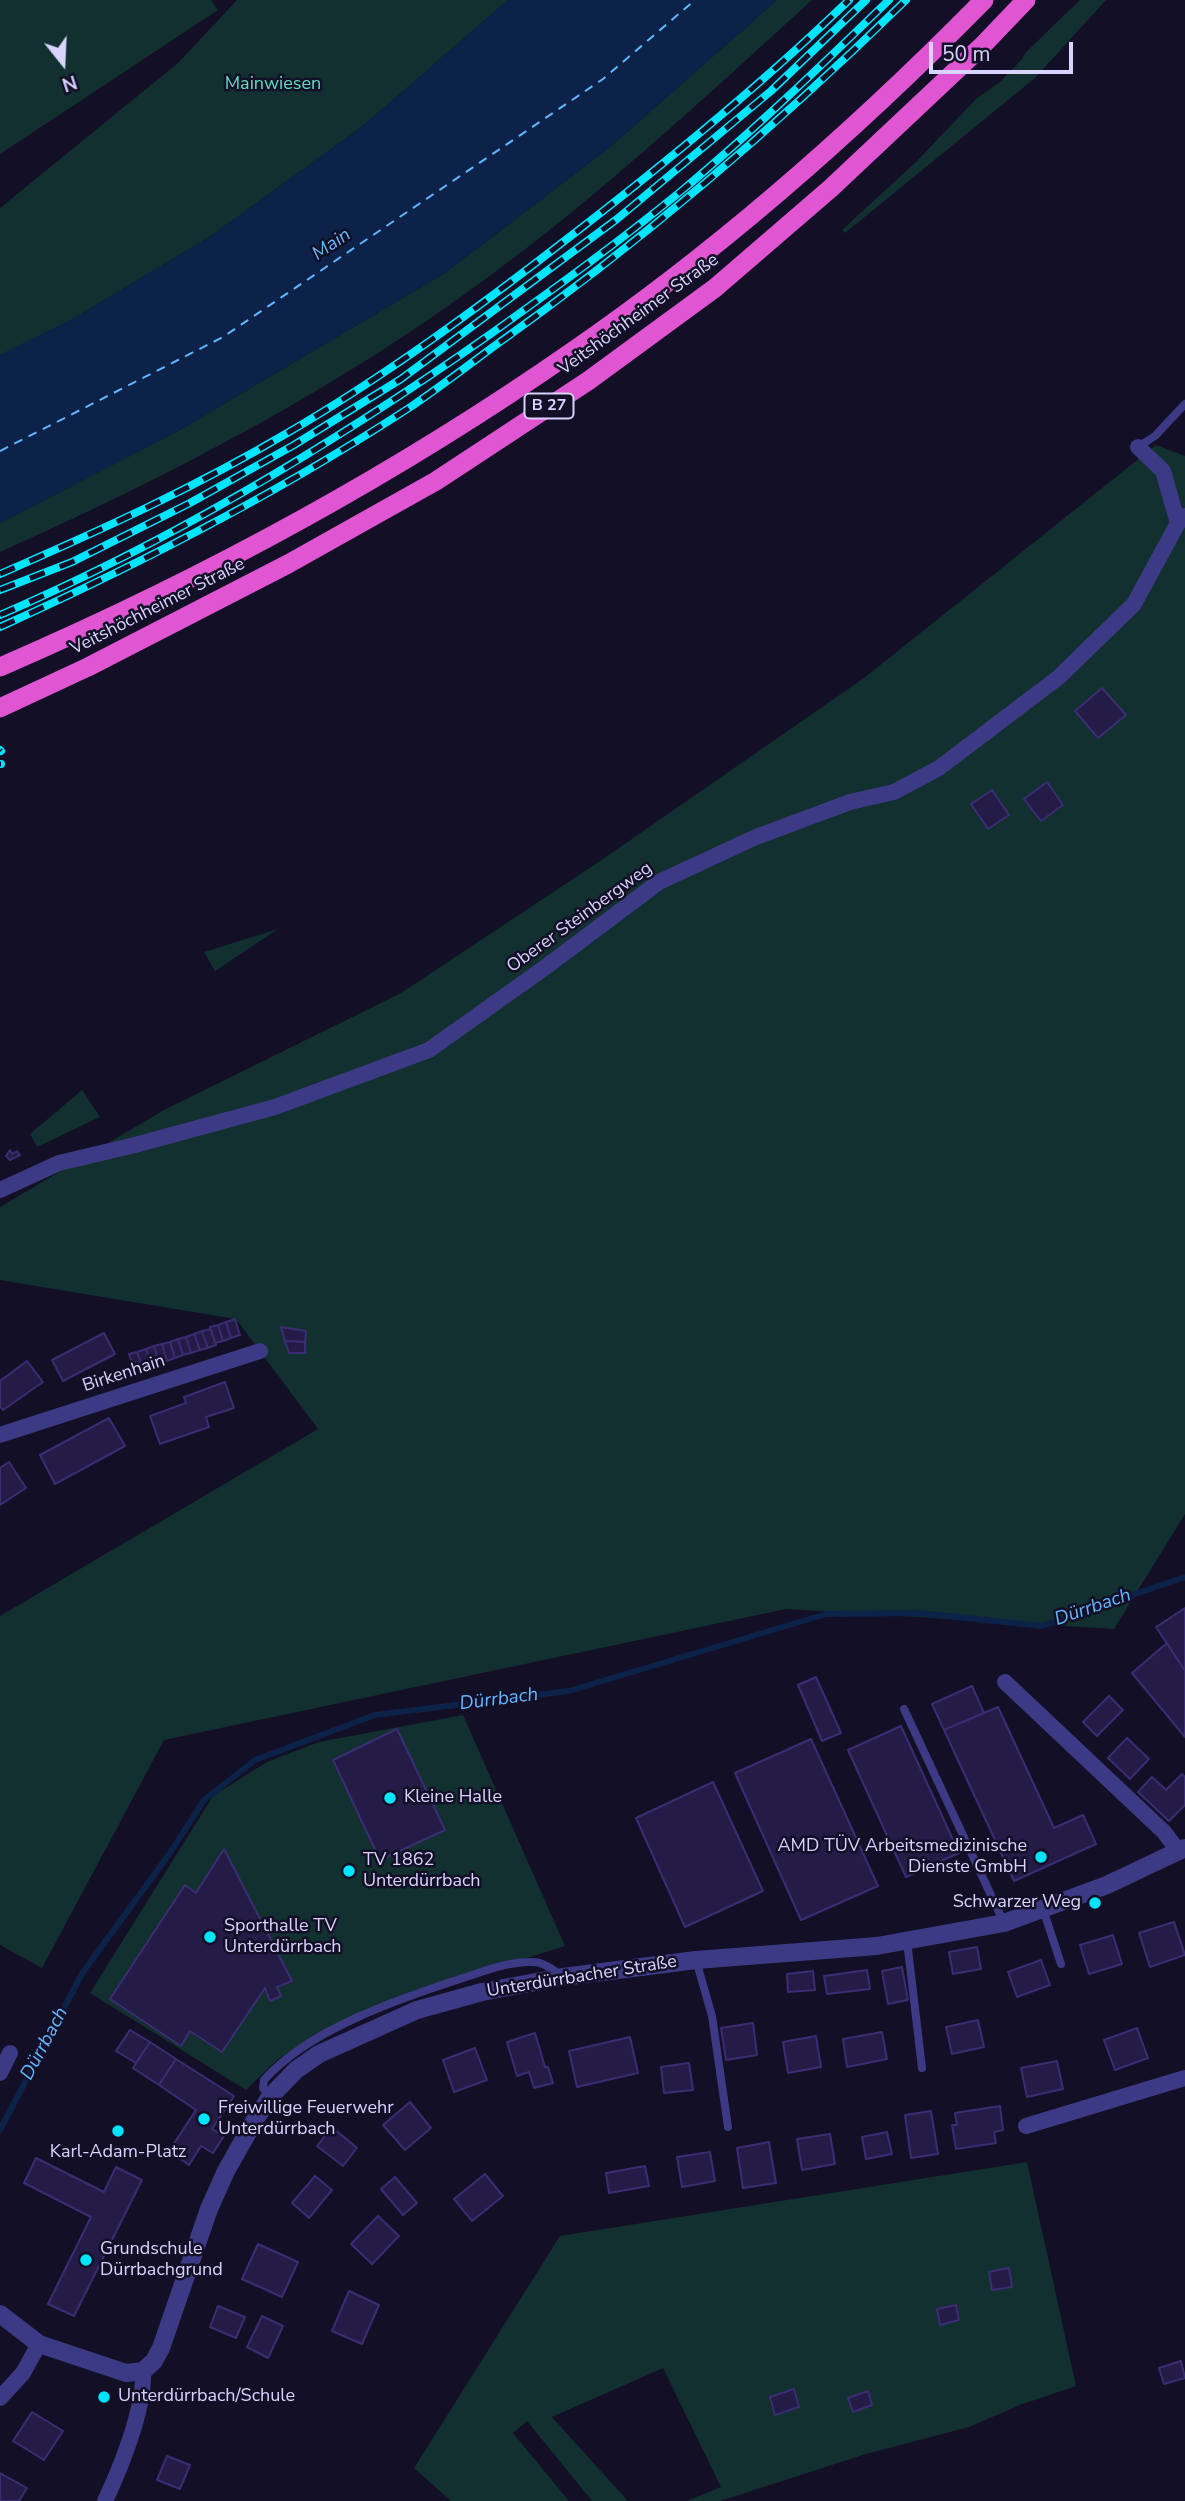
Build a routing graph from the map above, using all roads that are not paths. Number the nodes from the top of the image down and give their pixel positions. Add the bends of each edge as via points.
1 (984, 0) edge
2 (1026, 0) edge
3 (1185, 404) edge
4 (1138, 447) joint
5 (1182, 520) edge
6 (0, 667) edge
7 (0, 708) edge
8 (0, 1190) edge
9 (260, 1352) dead end
10 (0, 1435) edge
11 (1005, 1682) dead end
12 (905, 1709) dead end
13 (1182, 1850) edge
14 (1043, 1909) junction
15 (1004, 1923) junction
16 (907, 1941) junction
17 (696, 1960) junction
18 (1061, 1964) dead end
19 (10, 2053) dead end
20 (922, 2068) dead end
21 (0, 2073) edge
22 (1185, 2078) edge
23 (1026, 2126) dead end
24 (728, 2127) dead end
25 (0, 2314) edge
26 (39, 2344) junction
27 (143, 2371) junction
28 (0, 2398) edge
29 (105, 2501) edge

1 - 6 highway, Veitshöchheimer Straße / B 27 via 813,162 699,257 574,351 423,450 281,530 80,632
2 - 7 highway, Veitshöchheimer Straße / B 27 via 831,188 715,288 588,381 436,481 288,564
3 - 4 lane
4 - 5 street, Oberer Steinbergweg via 1163,471
5 - 8 street, Oberer Steinbergweg via 1135,604 1059,677 939,768 894,792 850,802 755,837 659,882 429,1050 275,1107 59,1163
9 - 10 street, Birkenhain
11 - 13 street, Unterdürrbacher Straße
12 - 15 lane
13 - 14 street, Unterdürrbacher Straße
14 - 15 street, Unterdürrbacher Straße
14 - 18 lane
15 - 16 street, Unterdürrbacher Straße
16 - 17 street, Unterdürrbacher Straße
16 - 20 lane
17 - 24 lane via 712,2017
17 - 27 street, Unterdürrbacher Straße via 482,1992 417,2010 319,2054 296,2070 270,2097 226,2171 161,2348
19 - 21 street
22 - 23 street
25 - 26 street
26 - 27 street via 125,2373
26 - 28 street via 23,2373
27 - 29 street, Unterdürrbacher Straße via 144,2387 123,2459

